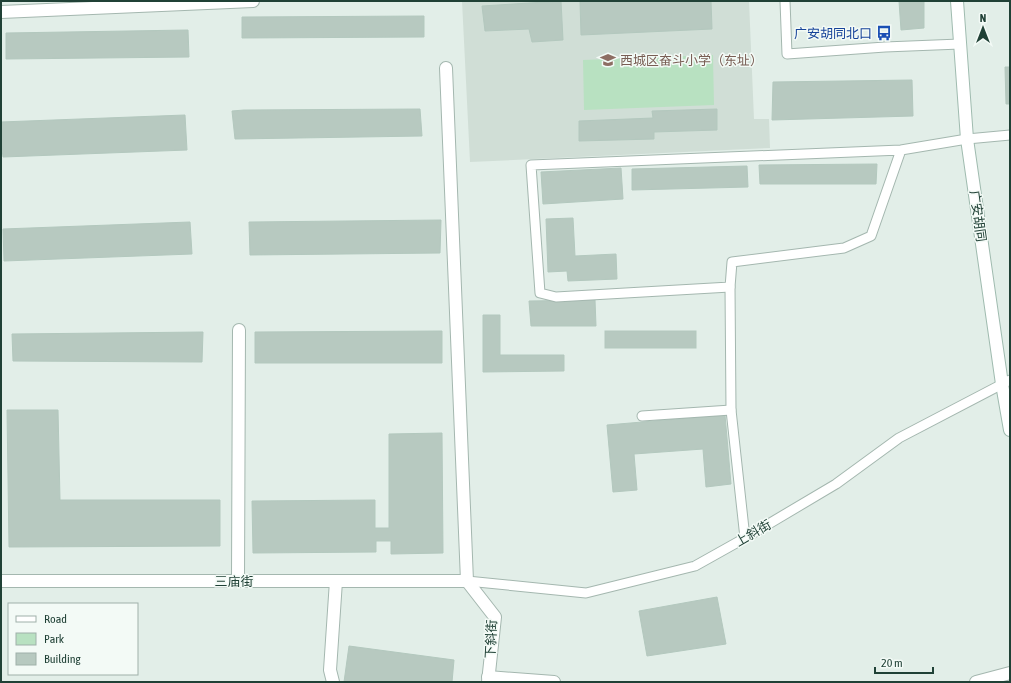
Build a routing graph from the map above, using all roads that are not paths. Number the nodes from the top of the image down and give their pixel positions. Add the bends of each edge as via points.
1 (253, 1) edge
2 (786, 1) edge
3 (957, 1) edge
4 (1, 12) edge
5 (960, 44) junction
6 (446, 68) dead end
7 (1010, 135) edge
8 (967, 139) junction
9 (900, 150) junction
10 (730, 287) junction
11 (239, 330) dead end
12 (1006, 382) edge
13 (730, 410) junction
14 (642, 416) dead end
15 (1010, 430) edge
16 (745, 538) junction
17 (238, 580) junction
18 (1, 581) edge
19 (336, 581) junction
20 (467, 581) junction
21 (1010, 673) edge
22 (488, 680) edge
23 (333, 682) edge
24 (554, 682) edge
25 (976, 682) edge

1 - 4 street
2 - 5 lane via 787,54
3 - 5 street, 广安胡同
5 - 8 street, 广安胡同
6 - 20 street
7 - 8 lane
8 - 9 lane
8 - 12 street, 广安胡同
9 - 10 lane via 871,236 844,248 732,262
9 - 10 lane via 531,166 540,293 556,297
10 - 13 lane
11 - 17 street
12 - 15 street, 广安胡同
12 - 16 lane, 上斜街 via 899,438 836,484
13 - 14 lane
13 - 16 lane
16 - 20 lane, 上斜街 via 696,566 586,593
17 - 18 street, 三庙街
17 - 19 street, 三庙街
19 - 20 street, 三庙街
19 - 23 street via 330,670
20 - 22 street, 下斜街 via 495,617
21 - 25 street
22 - 24 street

